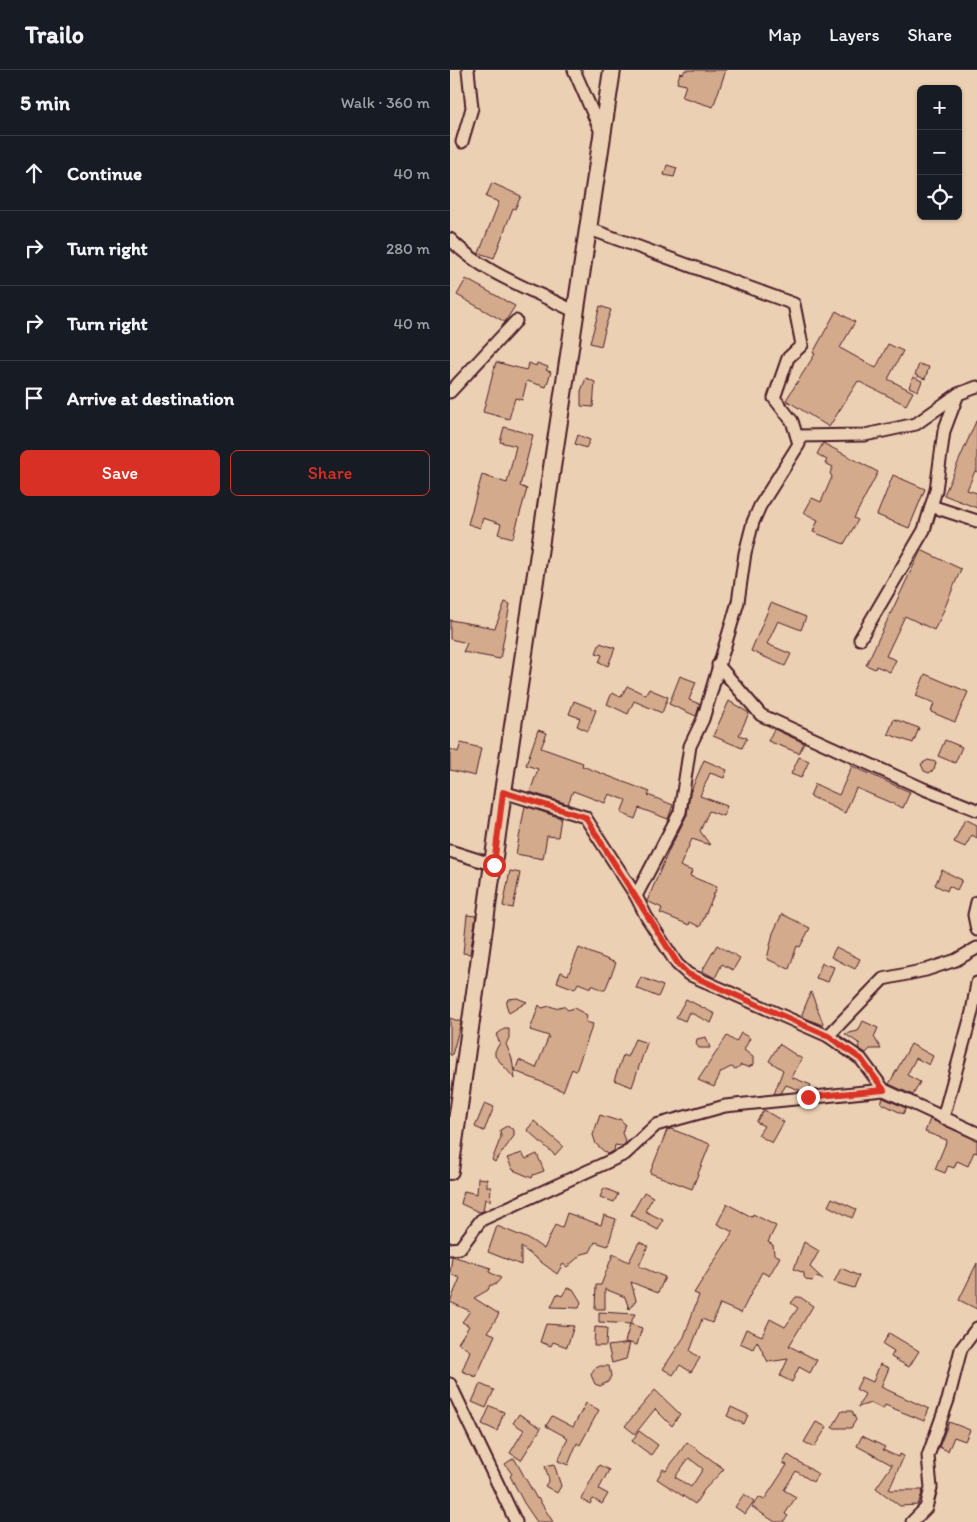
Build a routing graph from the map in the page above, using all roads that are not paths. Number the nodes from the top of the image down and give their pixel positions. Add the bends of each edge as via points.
1 (468, 70) edge
2 (574, 70) edge
3 (612, 70) edge
4 (602, 134) junction
5 (462, 142) dead end
6 (587, 228) junction
7 (450, 239) edge
8 (574, 311) junction
9 (516, 321) dead end
10 (977, 387) edge
11 (450, 392) edge
12 (958, 394) junction
13 (797, 436) junction
14 (931, 506) junction
15 (977, 521) edge
16 (860, 639) dead end
17 (718, 665) junction
18 (503, 792) junction
19 (977, 810) edge
20 (450, 851) edge
21 (494, 865) junction
22 (636, 896) junction
23 (977, 902) edge
24 (977, 930) edge
25 (977, 948) edge
26 (977, 984) edge
27 (828, 1036) junction
28 (884, 1090) junction
29 (943, 1118) junction
30 (977, 1133) edge
31 (450, 1171) edge
32 (450, 1249) edge
33 (977, 1328) edge
34 (450, 1384) edge
35 (516, 1522) edge
36 (912, 1522) edge

1 - 5 street via 472,108
2 - 4 street
3 - 4 main road
4 - 6 main road
6 - 8 main road
6 - 13 street via 794,304 802,345 788,358 774,398 792,421
7 - 8 street via 481,265
8 - 18 main road
9 - 11 street
10 - 12 street
12 - 13 street via 916,424 865,435
12 - 14 street via 944,431
13 - 17 street via 799,444 753,522 738,602
14 - 15 street
14 - 16 street via 924,530
17 - 19 street via 761,715
17 - 22 street via 703,719 690,746 680,812
18 - 21 main road
18 - 22 street via 585,817
20 - 21 street
21 - 31 main road
22 - 27 street via 646,916 688,974
23 - 24 street via 974,916
25 - 27 street via 956,960 926,970 883,979
26 - 29 street
27 - 28 street via 861,1059
28 - 29 street
28 - 32 street via 725,1106 656,1125 625,1154 481,1220 460,1248
29 - 30 street
33 - 36 street via 961,1349 948,1400 928,1456 931,1488 926,1508
34 - 35 street

